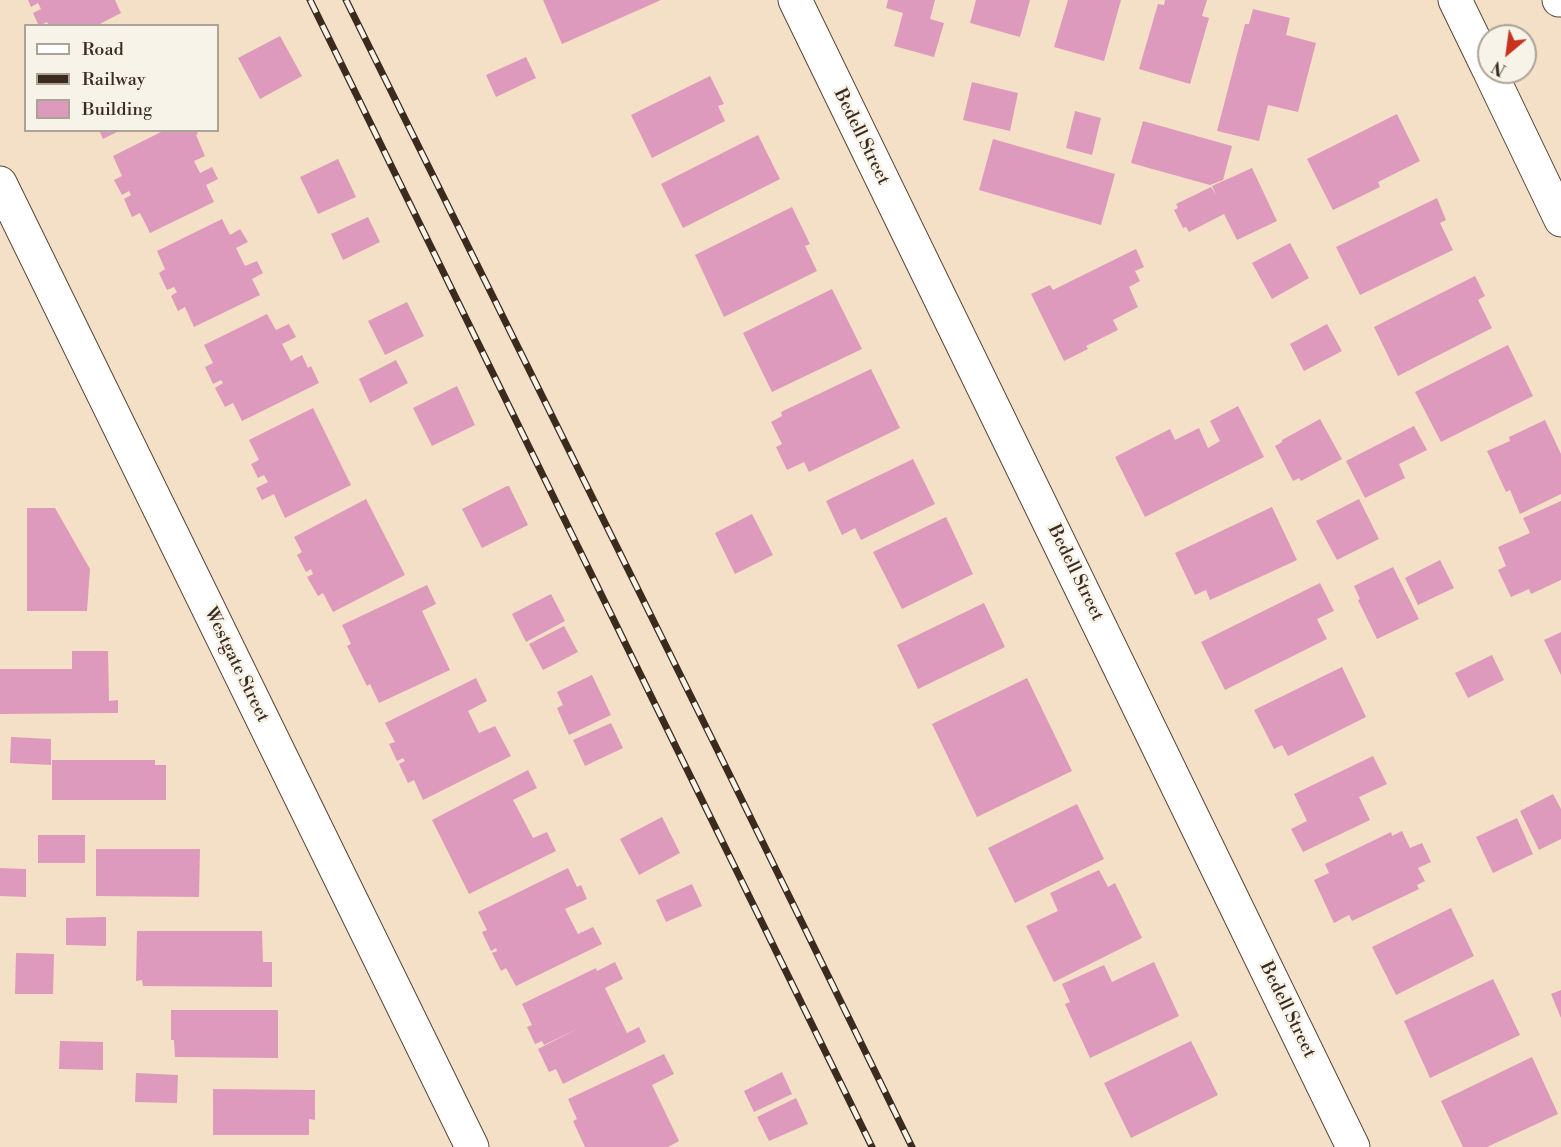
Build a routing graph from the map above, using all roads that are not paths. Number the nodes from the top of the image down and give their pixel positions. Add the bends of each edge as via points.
1 (795, 0) edge
2 (1455, 0) edge
3 (1477, 47) edge
4 (1496, 84) edge
5 (0, 183) edge
6 (1561, 220) edge
7 (472, 1147) edge
8 (1353, 1147) edge

1 - 8 street, Bedell Street
2 - 3 street
4 - 6 street
5 - 7 street, Westgate Street

